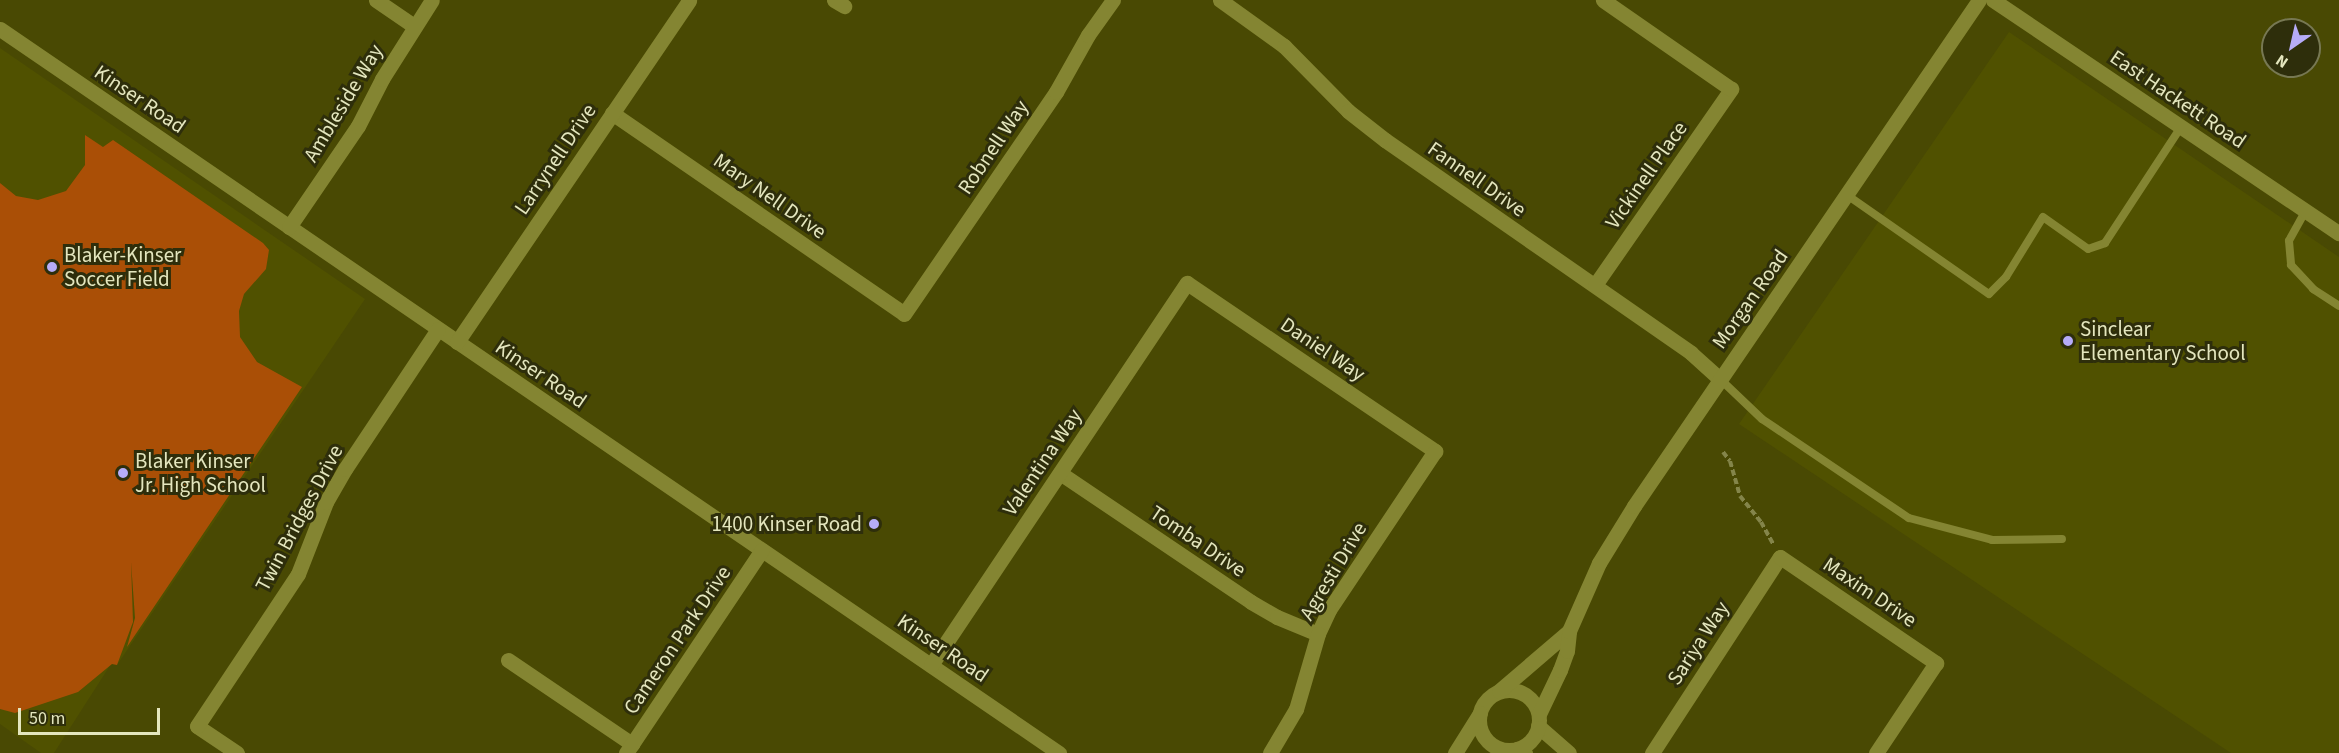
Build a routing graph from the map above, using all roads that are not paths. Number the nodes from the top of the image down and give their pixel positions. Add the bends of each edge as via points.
1 (376, 0) edge
2 (432, 0) edge
3 (689, 0) edge
4 (1113, 0) edge
5 (1220, 0) edge
6 (1603, 0) edge
7 (1979, 0) edge
8 (1993, 0) edge
9 (414, 26) junction
10 (0, 29) edge
11 (612, 113) junction
12 (2181, 127) junction
13 (1847, 195) junction
14 (2306, 210) junction
15 (289, 227) junction
16 (2339, 233) edge
17 (1187, 283) joint
18 (1595, 285) junction
19 (2339, 306) edge
20 (904, 314) joint
21 (438, 329) junction
22 (457, 342) junction
23 (1720, 379) junction
24 (1435, 451) joint
25 (1060, 473) junction
26 (2062, 539) dead end
27 (762, 550) junction
28 (1780, 557) joint
29 (1569, 631) junction
30 (1318, 634) junction
31 (508, 660) dead end
32 (931, 665) junction
33 (1498, 692) junction
34 (1480, 713) junction
35 (1539, 720) junction
36 (629, 748) edge
37 (1511, 751) edge
38 (237, 753) edge
39 (1059, 753) edge
40 (1270, 753) edge
41 (1455, 753) edge
42 (1569, 753) edge
43 (1652, 753) edge
44 (1876, 753) edge

1 - 9 street
2 - 9 street, Ambleside Way
3 - 11 street, Larrynell Drive
4 - 20 street, Robnell Way via 1056,92
5 - 18 street, Fannell Drive via 1284,46 1348,111 1384,141
6 - 18 street, Vickinell Place via 1731,89
7 - 13 street, Morgan Road
8 - 12 street, East Hackett Road
9 - 15 street, Ambleside Way via 358,126
10 - 15 street, Kinser Road
11 - 20 street, Mary Nell Drive
11 - 22 street, Larrynell Drive
12 - 13 lane via 2105,243 2088,249 2043,217 2006,277 1989,294
12 - 14 street, East Hackett Road
13 - 23 street, Morgan Road
14 - 16 street, East Hackett Road
14 - 19 lane via 2289,241 2291,265 2313,289
15 - 21 street, Kinser Road
17 - 24 street, Daniel Way
17 - 25 street, Valentina Way
18 - 23 street, Fannell Drive via 1691,353
21 - 22 street, Kinser Road
21 - 38 street, Twin Bridges Drive via 340,477 298,574 197,726
22 - 27 street, Kinser Road
23 - 26 lane via 1762,419 1909,518 1992,540
23 - 29 street, Morgan Road via 1599,563
24 - 30 street, Agresti Drive via 1342,587
25 - 30 street, Tomba Drive via 1251,602
25 - 32 street, Valentina Way
27 - 32 street, Kinser Road
27 - 36 street, Cameron Park Drive
28 - 43 street, Sariya Way
28 - 44 street, Maxim Drive via 1936,663
29 - 33 street, Morgan Road
29 - 35 street, Morgan Road via 1567,651
30 - 40 street, Agresti Drive via 1296,709
31 - 36 street
32 - 39 street, Kinser Road
33 - 34 street
33 - 35 street via 1523,693
34 - 37 street via 1487,740
34 - 41 street
35 - 37 street via 1531,741
35 - 42 street

